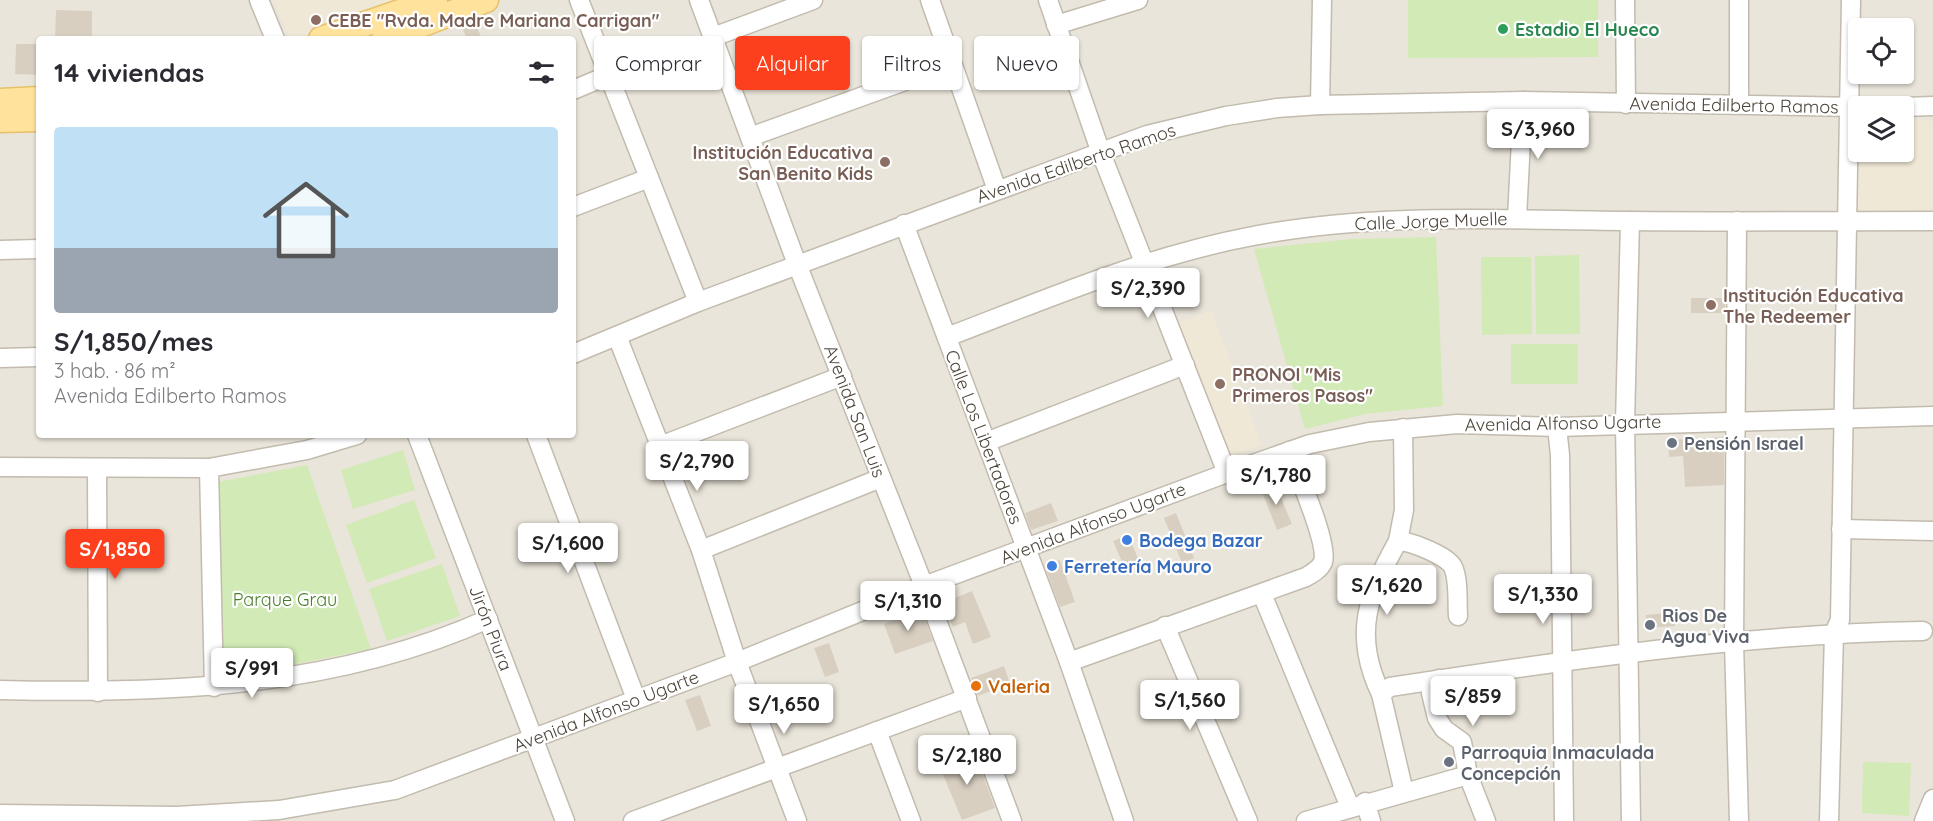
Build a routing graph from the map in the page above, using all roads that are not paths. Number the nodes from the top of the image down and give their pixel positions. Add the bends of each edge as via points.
1 (259, 0) edge
2 (435, 0) edge
3 (486, 0) edge
4 (579, 0) edge
5 (699, 0) edge
6 (813, 0) edge
7 (930, 0) edge
8 (1048, 0) edge
9 (1138, 0) edge
10 (1322, 0) edge
11 (1625, 0) edge
12 (1739, 0) edge
13 (1851, 0) edge
14 (1056, 25) junction
15 (274, 36) edge
16 (330, 36) edge
17 (394, 36) edge
18 (713, 36) edge
19 (716, 36) edge
20 (942, 36) edge
21 (594, 38) edge
22 (723, 64) edge
23 (594, 81) edge
24 (576, 89) edge
25 (615, 90) edge
26 (880, 90) edge
27 (961, 90) edge
28 (1854, 96) edge
29 (36, 99) edge
30 (0, 101) edge
31 (1523, 101) junction
32 (1626, 104) junction
33 (1739, 104) junction
34 (1320, 105) junction
35 (1914, 106) edge
36 (1933, 106) edge
37 (1848, 107) edge
38 (36, 119) edge
39 (0, 120) edge
40 (750, 137) junction
41 (1101, 153) junction
42 (1851, 162) edge
43 (649, 178) junction
44 (997, 190) junction
45 (576, 206) edge
46 (1517, 218) junction
47 (1630, 221) junction
48 (1737, 221) junction
49 (1847, 221) junction
50 (1933, 221) edge
51 (904, 224) junction
52 (36, 249) edge
53 (0, 250) edge
54 (1146, 262) junction
55 (797, 264) junction
56 (698, 302) junction
57 (617, 336) junction
58 (946, 337) junction
59 (576, 353) edge
60 (36, 357) edge
61 (0, 358) edge
62 (1185, 365) junction
63 (842, 376) junction
64 (1933, 416) edge
65 (1841, 418) junction
66 (1734, 421) junction
67 (1625, 423) junction
68 (1557, 426) junction
69 (1403, 428) junction
70 (347, 438) edge
71 (418, 438) edge
72 (537, 438) edge
73 (986, 442) junction
74 (660, 446) junction
75 (1288, 451) junction
76 (0, 467) edge
77 (97, 468) junction
78 (209, 468) junction
79 (1227, 473) junction
80 (881, 478) junction
81 (1841, 529) junction
82 (1933, 531) edge
83 (1398, 541) junction
84 (1026, 549) junction
85 (701, 550) junction
86 (924, 586) junction
87 (1262, 594) junction
88 (1458, 616) dead end
89 (488, 619) junction
90 (1165, 626) junction
91 (1923, 631) dead end
92 (1834, 633) junction
93 (1734, 643) junction
94 (1627, 653) junction
95 (737, 662) junction
96 (1069, 662) junction
97 (1562, 664) junction
98 (1439, 679) junction
99 (214, 687) junction
100 (0, 690) edge
101 (98, 692) junction
102 (1381, 694) junction
103 (968, 698) junction
104 (636, 699) junction
105 (877, 731) junction
106 (533, 739) junction
107 (777, 769) junction
108 (1468, 775) junction
109 (1404, 792) junction
110 (1933, 799) edge
111 (1358, 805) junction
112 (0, 814) edge
113 (177, 818) edge
114 (565, 821) edge
115 (633, 821) edge
116 (797, 821) edge
117 (911, 821) edge
118 (1012, 821) edge
119 (1124, 821) edge
120 (1248, 821) edge
121 (1306, 821) edge
122 (1371, 821) edge
123 (1486, 821) edge
124 (1564, 821) edge
125 (1631, 821) edge
126 (1738, 821) edge
127 (1829, 821) edge
128 (1924, 821) edge

1 - 15 street
2 - 16 main road
3 - 17 main road
4 - 21 street
5 - 18 street, Avenida San Luis
6 - 19 street
7 - 20 street
8 - 14 street
9 - 14 street
10 - 34 street
11 - 32 street
12 - 33 street
13 - 28 street
14 - 41 street
22 - 40 street, Avenida San Luis
23 - 24 street
25 - 43 street
26 - 40 street
27 - 44 street
29 - 30 main road
31 - 32 street, Avenida Edilberto Ramos
31 - 34 street, Avenida Edilberto Ramos
31 - 46 street
32 - 33 street, Avenida Edilberto Ramos
33 - 37 street, Avenida Edilberto Ramos
34 - 41 street, Avenida Edilberto Ramos via 1226,116 1147,135
35 - 36 street
38 - 39 main road
40 - 55 street, Avenida San Luis
41 - 44 street, Avenida Edilberto Ramos
41 - 54 street
42 - 49 street
43 - 45 street
43 - 56 street
44 - 51 street, Avenida Edilberto Ramos
46 - 47 street, Calle Jorge Muelle
46 - 54 street, Calle Jorge Muelle via 1334,225 1253,236
47 - 48 street, Calle Jorge Muelle
47 - 67 street
48 - 49 street, Calle Jorge Muelle
48 - 66 street
49 - 50 street, Calle Jorge Muelle
49 - 65 street
51 - 55 street, Avenida Edilberto Ramos
51 - 58 street, Calle Los Libertadores
52 - 53 street
54 - 58 street, Calle Jorge Muelle
54 - 62 street
55 - 56 street, Avenida Edilberto Ramos
55 - 63 street, Avenida San Luis
56 - 57 street, Avenida Edilberto Ramos
57 - 59 street, Avenida Edilberto Ramos
57 - 74 street
58 - 73 street, Calle Los Libertadores
60 - 61 street
62 - 73 street
62 - 79 street
63 - 74 street
63 - 80 street, Avenida San Luis
64 - 65 street, Avenida Alfonso Ugarte
65 - 66 street, Avenida Alfonso Ugarte
65 - 81 street
66 - 67 street, Avenida Alfonso Ugarte
66 - 93 street
67 - 68 street, Avenida Alfonso Ugarte
67 - 94 street
68 - 69 street, Avenida Alfonso Ugarte via 1457,424
68 - 97 street
69 - 75 street, Avenida Alfonso Ugarte
69 - 83 street via 1404,510
70 - 78 street via 307,450
71 - 89 street, Jirón Piura
72 - 104 street
73 - 84 street, Calle Los Libertadores
74 - 85 street
75 - 79 street, Avenida Alfonso Ugarte
75 - 87 street via 1323,545 1323,562 1306,578
76 - 77 street
77 - 78 street
77 - 101 street
78 - 99 street
79 - 84 street, Avenida Alfonso Ugarte
80 - 85 street
80 - 86 street, Avenida San Luis
81 - 82 street
81 - 92 street via 1840,620
83 - 88 street via 1408,541 1454,568
83 - 102 street via 1375,582 1364,637 1370,671
84 - 86 street, Avenida Alfonso Ugarte
84 - 96 street, Calle Los Libertadores
85 - 95 street
86 - 95 street, Avenida Alfonso Ugarte
86 - 103 street, Avenida San Luis
87 - 90 street
87 - 111 street
89 - 99 street via 374,661
89 - 106 street, Jirón Piura
90 - 96 street
90 - 120 street
91 - 92 street
92 - 93 street
92 - 127 street
93 - 94 street
93 - 126 street
94 - 97 street
94 - 125 street
95 - 104 street, Avenida Alfonso Ugarte
95 - 107 street
96 - 119 street, Calle Los Libertadores
97 - 98 street
97 - 124 street
98 - 102 street via 1390,687
98 - 108 street via 1431,693 1437,718 1444,729 1462,742
99 - 101 street
100 - 101 street
102 - 109 street
103 - 105 street
103 - 118 street, Avenida San Luis
104 - 106 street, Avenida Alfonso Ugarte
105 - 107 street
105 - 117 street
106 - 113 street, Avenida Alfonso Ugarte via 395,790 279,810
106 - 114 street, Jirón Piura
107 - 115 street
107 - 116 street
108 - 109 street
108 - 123 street
109 - 111 street
110 - 128 street
111 - 121 street
111 - 122 street
112 - 113 street, Avenida Alfonso Ugarte

